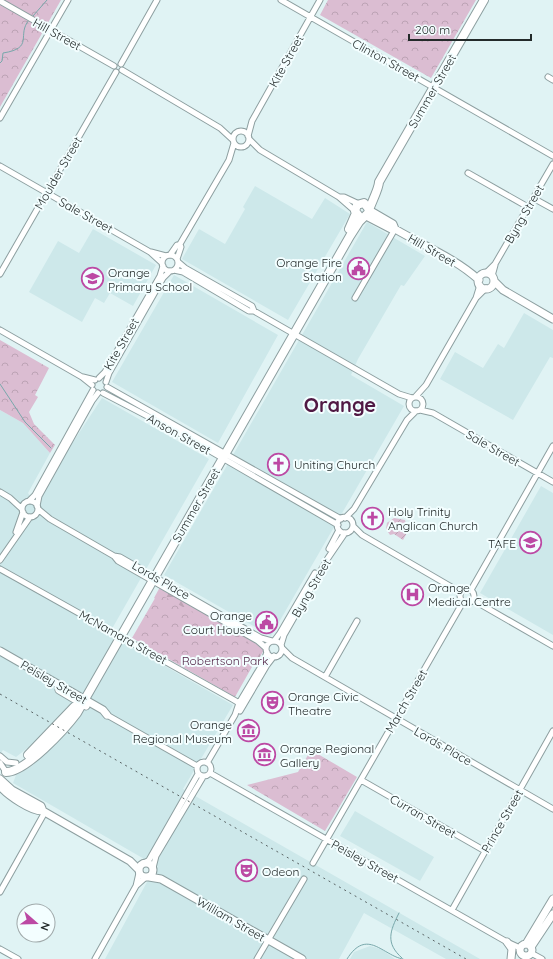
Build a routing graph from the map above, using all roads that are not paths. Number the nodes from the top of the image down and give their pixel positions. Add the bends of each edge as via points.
1 (68, 0) edge
2 (157, 0) edge
3 (281, 0) edge
4 (320, 0) edge
5 (484, 0) edge
6 (0, 1) edge
7 (310, 17) junction
8 (50, 30) junction
9 (121, 64) junction
10 (114, 66) junction
11 (122, 70) junction
12 (116, 72) junction
13 (548, 77) dead end
14 (553, 80) edge
15 (434, 87) junction
16 (0, 118) edge
17 (252, 121) junction
18 (220, 128) junction
19 (239, 132) junction
20 (248, 137) junction
21 (234, 142) junction
22 (243, 147) junction
23 (260, 150) junction
24 (553, 156) edge
25 (229, 160) junction
26 (553, 164) edge
27 (0, 166) edge
28 (468, 173) dead end
29 (47, 192) junction
30 (533, 198) junction
31 (528, 207) junction
32 (553, 209) edge
33 (362, 210) junction
34 (395, 229) junction
35 (180, 244) junction
36 (150, 252) junction
37 (168, 256) junction
38 (177, 261) junction
39 (163, 265) junction
40 (172, 270) junction
41 (0, 274) edge
42 (486, 280) junction
43 (356, 298) dead end
44 (254, 311) junction
45 (553, 319) edge
46 (0, 330) edge
47 (292, 332) junction
48 (82, 377) junction
49 (97, 379) junction
50 (106, 384) junction
51 (426, 385) junction
52 (92, 387) junction
53 (100, 393) junction
54 (399, 394) junction
55 (414, 397) junction
56 (423, 401) junction
57 (409, 406) junction
58 (418, 411) junction
59 (433, 413) junction
60 (407, 420) junction
61 (553, 446) edge
62 (222, 455) junction
63 (537, 473) junction
64 (553, 482) edge
65 (0, 492) edge
66 (10, 498) junction
67 (28, 502) junction
68 (37, 507) junction
69 (354, 509) junction
70 (23, 511) junction
71 (32, 516) junction
72 (343, 518) junction
73 (50, 519) junction
74 (352, 524) junction
75 (338, 527) junction
76 (347, 532) junction
77 (362, 535) junction
78 (12, 542) junction
79 (0, 560) edge
80 (0, 569) edge
81 (152, 578) junction
82 (471, 590) junction
83 (460, 592) junction
84 (473, 600) junction
85 (463, 602) junction
86 (357, 621) dead end
87 (119, 634) junction
88 (273, 641) junction
89 (281, 646) junction
90 (553, 646) edge
91 (266, 650) junction
92 (0, 651) edge
93 (0, 656) edge
94 (276, 656) junction
95 (292, 658) junction
96 (325, 677) junction
97 (81, 700) junction
98 (239, 703) junction
99 (240, 710) junction
100 (107, 715) joint
101 (235, 715) junction
102 (396, 718) junction
103 (553, 732) edge
104 (0, 756) edge
105 (0, 763) edge
106 (16, 763) junction
107 (207, 763) junction
108 (197, 766) junction
109 (210, 773) junction
110 (2, 775) edge
111 (200, 775) junction
112 (361, 780) junction
113 (0, 786) edge
114 (520, 790) junction
115 (553, 809) edge
116 (44, 811) junction
117 (327, 840) junction
118 (485, 851) junction
119 (130, 861) junction
120 (144, 863) junction
121 (313, 863) dead end
122 (153, 869) junction
123 (139, 872) junction
124 (147, 877) junction
125 (161, 879) junction
126 (304, 879) dead end
127 (136, 886) junction
128 (0, 892) edge
129 (553, 899) edge
130 (452, 910) junction
131 (553, 914) edge
132 (268, 940) junction
133 (507, 942) junction
134 (0, 949) edge
135 (524, 951) edge
136 (18, 959) edge
137 (95, 959) edge
138 (257, 959) edge
139 (302, 959) edge
140 (511, 959) edge
141 (542, 959) edge

1 - 8 street
2 - 9 street
3 - 7 street, Clinton Street
4 - 7 street, Kite Street
5 - 15 highway, Summer Street
6 - 8 street, Hill Street
7 - 15 street, Clinton Street
7 - 17 street, Kite Street
8 - 10 street, Hill Street
8 - 16 street
9 - 10 street
9 - 11 street
10 - 12 street
11 - 12 street
11 - 18 street
12 - 29 street, Moulder Street
13 - 14 street
15 - 24 street, Clinton Street
15 - 33 highway, Summer Street
17 - 19 street, Kite Street
17 - 20 street, Kite Street
18 - 19 street
18 - 21 street
19 - 20 street, Hill Street
19 - 21 street, Kite Street
20 - 22 street
20 - 23 street, Hill Street
21 - 22 street, Hill Street
21 - 25 street
22 - 23 street, Hill Street
22 - 25 street
23 - 33 street, Hill Street
25 - 35 street
26 - 30 street, Byng Street
27 - 29 street, Sale Street
28 - 31 street
29 - 36 street, Sale Street
29 - 41 street, Moulder Street
30 - 31 street, Byng Street
30 - 32 street
31 - 42 street, Byng Street
33 - 34 main road, Hill Street via 393,224
33 - 47 highway, Summer Street
34 - 42 main road, Hill Street
34 - 43 street
35 - 37 street
35 - 38 street
36 - 37 street, Sale Street
36 - 39 street, Sale Street
37 - 38 street, Sale Street
37 - 39 street, Kite Street
38 - 40 street, Kite Street
38 - 44 street via 252,306
39 - 40 street, Sale Street
39 - 49 street, Kite Street via 156,283 105,372
40 - 44 street via 183,272 249,311
40 - 50 street, Kite Street via 163,278 109,372
42 - 45 main road
42 - 51 street, Byng Street
44 - 47 street
46 - 48 street
47 - 54 street
47 - 62 highway, Summer Street
48 - 49 street
48 - 52 street
49 - 50 street, Anson Street
49 - 52 street, Kite Street
50 - 53 street, Kite Street
50 - 62 street, Anson Street
51 - 55 street, Byng Street
51 - 56 street, Byng Street
52 - 53 street, Anson Street
52 - 67 street via 35,495
53 - 62 street, Anson Street
53 - 68 street via 92,400 39,496
54 - 55 street
54 - 57 street
55 - 56 street, Sale Street
55 - 57 street, Byng Street
56 - 58 street, Byng Street
56 - 59 street, Sale Street
57 - 58 street, Sale Street
57 - 60 street
58 - 59 street, Sale Street
58 - 60 street
59 - 63 street, Sale Street
60 - 69 street
61 - 63 street
62 - 72 street, Anson Street
62 - 75 street, Anson Street
62 - 81 highway, Summer Street
63 - 64 street, Sale Street
63 - 82 street
65 - 66 street
66 - 67 street
66 - 70 street
67 - 68 street, Lords Place via 34,502
67 - 70 street
68 - 71 street
68 - 73 street, Lords Place
69 - 72 street
69 - 74 street
70 - 71 street
70 - 78 street
71 - 73 street, Lords Place
71 - 78 street
72 - 74 street, Anson Street
72 - 75 street, Byng Street
73 - 81 street, Lords Place via 120,557
74 - 76 street, Byng Street
74 - 77 street
75 - 76 street, Anson Street
75 - 88 street, Byng Street via 280,633
76 - 77 street
76 - 89 street, Byng Street via 317,576 284,635
77 - 83 street
78 - 79 street
80 - 87 street, McNamara Street
81 - 87 highway, Summer Street
81 - 88 street, Lords Place via 261,638
81 - 91 street, Lords Place via 262,644
82 - 83 street via 466,588
82 - 84 street
83 - 85 street via 460,599
84 - 85 street via 470,603
84 - 90 street
85 - 102 street, March Street
86 - 96 street
87 - 97 highway, Summer Street
87 - 98 street, McNamara Street
88 - 89 street, Lords Place
88 - 91 street, Byng Street
89 - 94 street, Byng Street
89 - 95 street, Lords Place
91 - 94 street, Lords Place
91 - 98 street via 263,663
92 - 97 main road, Peisley Street
93 - 97 main road, Peisley Street
94 - 95 street, Lords Place
94 - 99 street via 267,664
95 - 96 street, Lords Place
96 - 102 street, Lords Place
97 - 100 main road, Peisley Street via 103,710
97 - 106 highway, Summer Street via 29,754
97 - 110 highway, Summer Street via 68,724 31,760
98 - 99 street
98 - 101 street
99 - 101 street
100 - 108 street, Peisley Street
101 - 107 street
102 - 112 street, March Street
102 - 114 street, Lords Place
103 - 114 street, Prince Street
104 - 106 street via 7,762
105 - 110 street
106 - 110 highway, Summer Street
107 - 108 street via 203,762
107 - 109 street via 210,766
108 - 111 street
109 - 111 street
109 - 117 street, Peisley Street
110 - 116 main road via 12,790 41,806
111 - 120 street via 149,860
111 - 122 street via 156,856
112 - 117 street, March Street
112 - 118 street, Curran Street
113 - 116 main road via 13,797 38,811
114 - 115 street, Lords Place
114 - 118 street, Prince Street
116 - 119 main road
116 - 128 street
117 - 121 street, March Street
117 - 130 street, Peisley Street
118 - 130 street, Prince Street
119 - 120 main road
119 - 123 main road
120 - 122 main road
120 - 123 main road
122 - 124 main road
122 - 125 main road, William Street
123 - 124 main road
123 - 127 street
124 - 125 main road, William Street
124 - 127 street
125 - 132 main road, William Street
126 - 132 street
127 - 137 street
129 - 135 main road
130 - 133 street, Peisley Street
131 - 135 main road
132 - 138 street
132 - 139 main road, William Street
133 - 135 street, Peisley Street
133 - 140 main road via 512,949
134 - 136 street
135 - 141 street, Peisley Street

